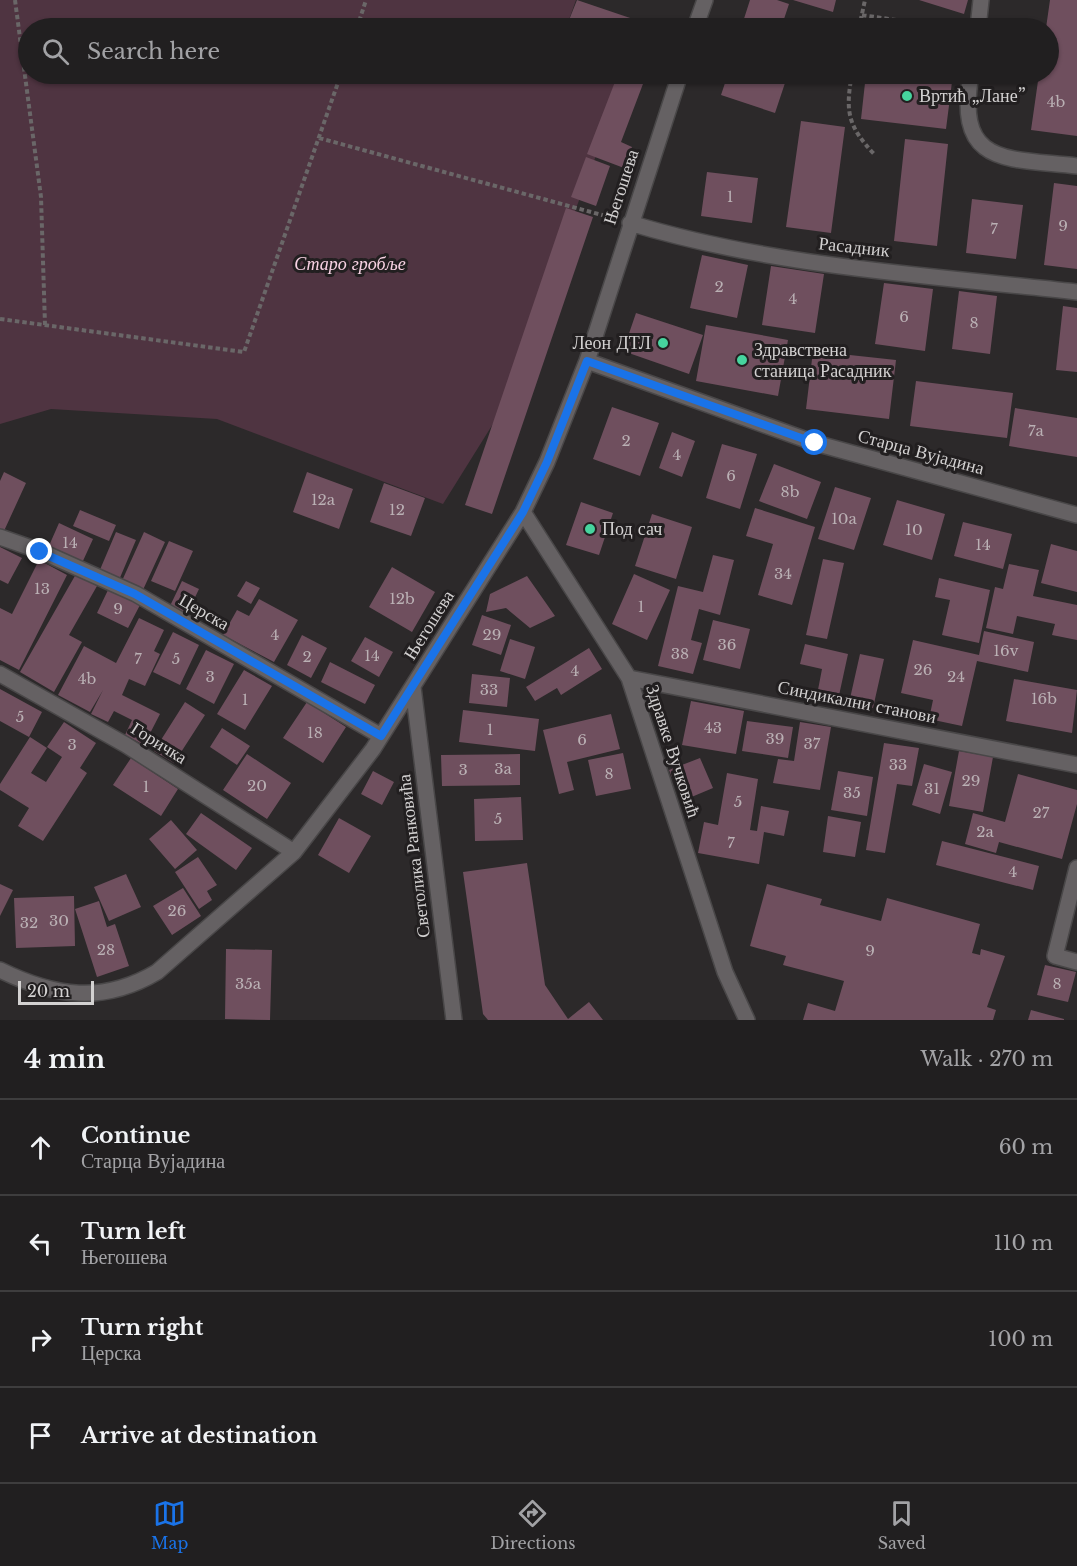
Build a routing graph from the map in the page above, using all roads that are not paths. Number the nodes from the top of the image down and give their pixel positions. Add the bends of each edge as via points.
1 (705, 0) edge
2 (981, 0) edge
3 (699, 18) edge
4 (979, 18) edge
5 (677, 84) edge
6 (970, 84) edge
7 (1077, 166) edge
8 (630, 224) junction
9 (1077, 292) edge
10 (587, 361) junction
11 (523, 512) junction
12 (1077, 515) edge
13 (0, 537) edge
14 (0, 674) edge
15 (629, 678) junction
16 (413, 687) junction
17 (381, 736) junction
18 (1077, 765) edge
19 (294, 852) junction
20 (1077, 868) edge
21 (1077, 962) edge
22 (0, 970) edge
23 (454, 1020) edge
24 (747, 1020) edge

1 - 3 street
2 - 4 street
5 - 8 street, Његошева
6 - 7 street via 968,113 978,144 997,157
8 - 9 street, Расадник via 767,257
8 - 10 street, Његошева
10 - 11 street, Његошева
10 - 12 street, Старца Вујадина via 815,443
11 - 15 street, Здравке Вучковић
11 - 16 street, Његошева
13 - 17 street, Церска via 135,594
14 - 19 street, Горичка via 126,745
15 - 18 street, Синдикални станови
15 - 24 street, Здравке Вучковић via 725,972
16 - 17 street, Његошева
16 - 23 street, Светолика Ранковића
17 - 19 street, Његошева
19 - 22 street, Његошева via 174,959 139,983 98,994 71,993 25,982
20 - 21 street via 1055,956

